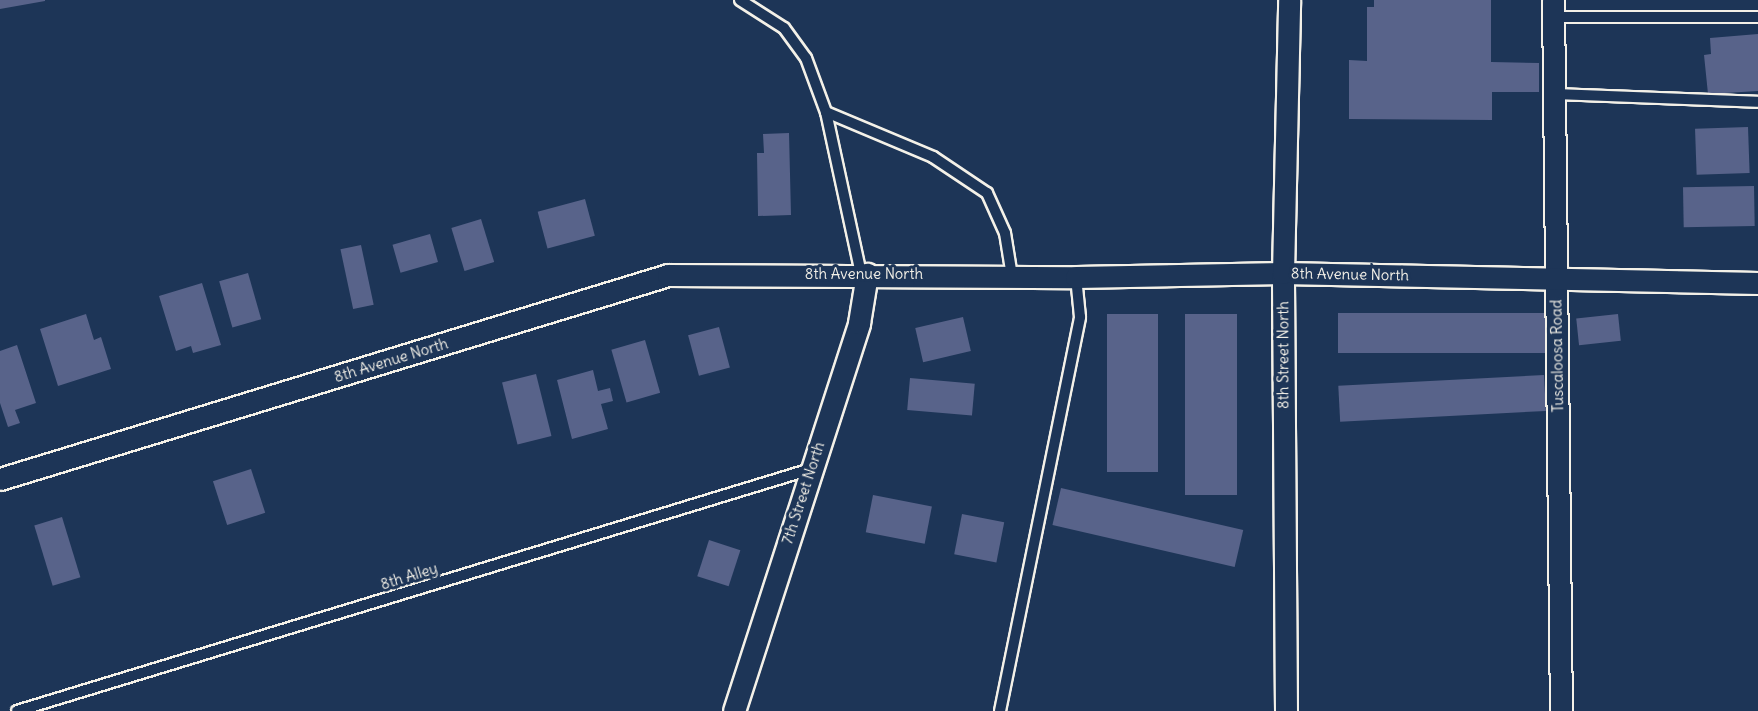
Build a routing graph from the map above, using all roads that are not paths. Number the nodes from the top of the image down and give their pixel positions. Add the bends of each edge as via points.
1 (740, 0) edge
2 (1289, 0) edge
3 (1553, 9) edge
4 (1758, 16) edge
5 (1554, 94) junction
6 (1758, 102) edge
7 (826, 112) junction
8 (1283, 273) junction
9 (864, 274) junction
10 (1012, 276) junction
11 (1076, 277) junction
12 (1556, 277) junction
13 (1758, 283) edge
14 (811, 469) junction
15 (0, 479) edge
16 (17, 711) edge
17 (734, 711) edge
18 (1000, 711) edge
19 (1286, 711) edge
20 (1561, 711) edge

1 - 7 lane via 784,28 806,58
2 - 8 street, 8th Street North
3 - 4 lane
3 - 5 street, Tuscaloosa Road
5 - 6 lane
5 - 12 street, Tuscaloosa Road
7 - 9 lane
7 - 10 lane via 933,156 987,192 1005,233
8 - 11 street, 8th Avenue North
8 - 12 street, 8th Avenue North
8 - 19 street, 8th Street North
9 - 10 street, 8th Avenue North
9 - 14 street, 7th Street North via 859,322
9 - 15 street, 8th Avenue North via 668,275
10 - 11 street, 8th Avenue North
11 - 18 lane via 1080,317
12 - 13 street, 8th Avenue North
12 - 20 street, Tuscaloosa Road
14 - 16 lane, 8th Alley
14 - 17 street, 7th Street North

